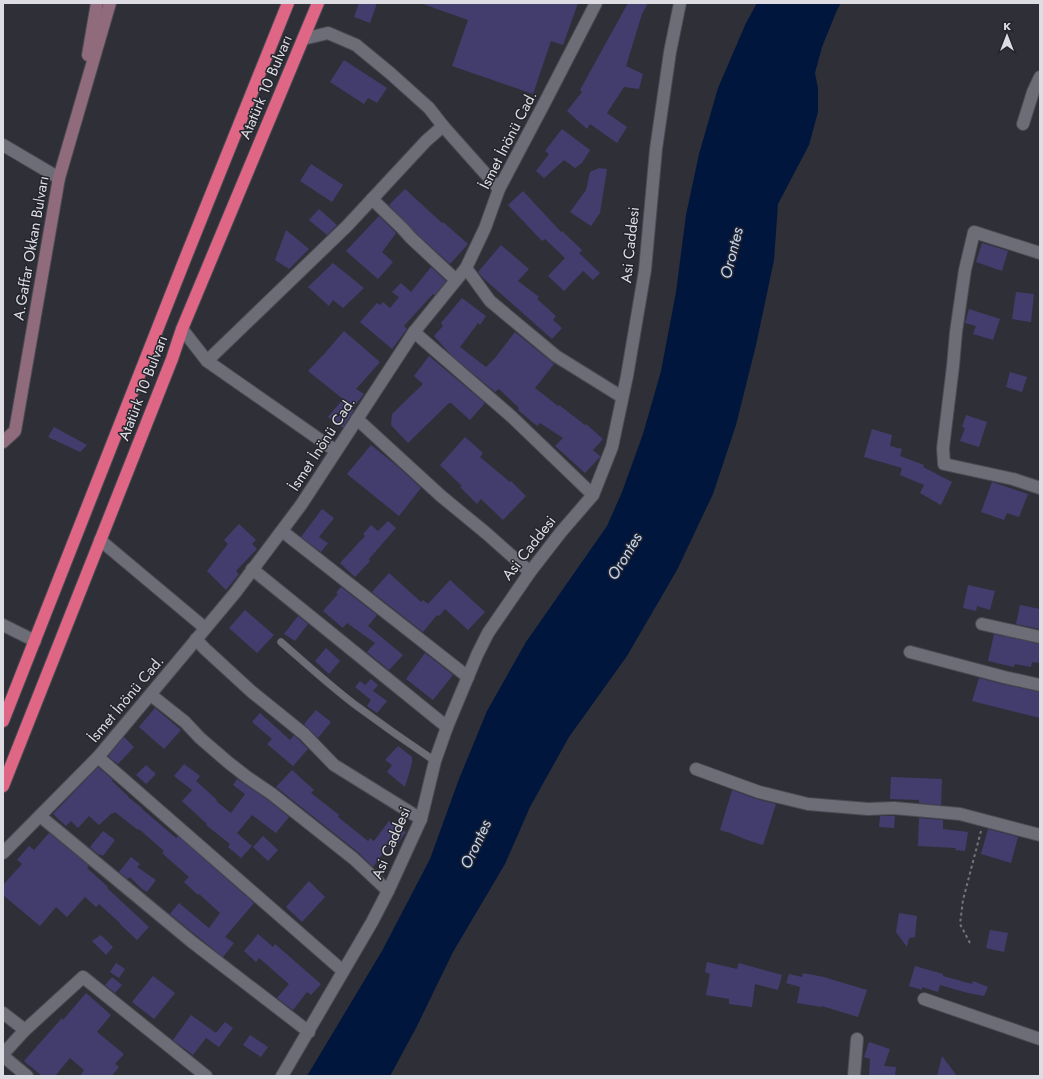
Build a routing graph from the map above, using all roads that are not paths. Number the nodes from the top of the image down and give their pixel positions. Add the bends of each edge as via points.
1 (97, 3) edge
2 (110, 3) edge
3 (288, 3) edge
4 (318, 3) edge
5 (596, 3) edge
6 (680, 3) edge
7 (303, 39) junction
8 (1040, 77) edge
9 (76, 119) junction
10 (1023, 124) dead end
11 (443, 126) junction
12 (3, 145) edge
13 (59, 178) junction
14 (498, 189) junction
15 (372, 199) junction
16 (1040, 253) edge
17 (466, 268) junction
18 (456, 280) junction
19 (182, 329) junction
20 (414, 332) junction
21 (207, 361) junction
22 (622, 398) junction
23 (357, 419) junction
24 (15, 431) junction
25 (3, 433) edge
26 (3, 442) edge
27 (336, 451) junction
28 (1040, 488) edge
29 (593, 495) junction
30 (282, 531) junction
31 (100, 540) junction
32 (252, 569) junction
33 (530, 572) junction
34 (982, 624) dead end
35 (3, 625) edge
36 (205, 628) junction
37 (1040, 637) edge
38 (196, 639) junction
39 (35, 641) junction
40 (281, 642) dead end
41 (910, 652) dead end
42 (468, 676) junction
43 (1040, 685) edge
44 (151, 695) junction
45 (3, 721) edge
46 (447, 727) junction
47 (98, 758) junction
48 (435, 761) junction
49 (696, 768) dead end
50 (3, 786) edge
51 (40, 816) junction
52 (421, 819) junction
53 (1040, 835) edge
54 (3, 853) edge
55 (388, 891) junction
56 (343, 971) junction
57 (924, 999) dead end
58 (3, 1013) edge
59 (25, 1030) junction
60 (309, 1032) junction
61 (857, 1039) dead end
62 (1040, 1039) edge
63 (3, 1055) edge
64 (27, 1076) edge
65 (206, 1076) edge
66 (282, 1076) edge
67 (854, 1076) edge

1 - 9 street
2 - 9 street
3 - 39 highway, Atatürk 10 Bulvarı
4 - 7 highway, Atatürk 10 Bulvarı
5 - 14 street, İsmet İnönü Cad.
6 - 22 street, Asi Caddesi via 656,149 645,270
7 - 11 street via 328,33 356,45 429,108
7 - 19 highway, Atatürk 10 Bulvarı
8 - 10 street
9 - 13 street, A.Gaffar Okkan Bulvarı
11 - 14 street
11 - 15 street
12 - 13 street
13 - 24 street, A.Gaffar Okkan Bulvarı
14 - 17 street, İsmet İnönü Cad. via 485,228
15 - 18 street
15 - 21 street via 342,232
16 - 28 street via 974,232 965,270 956,332 943,448 944,464 1013,479
17 - 18 street, İsmet İnönü Cad.
17 - 22 street via 490,301 556,356
18 - 20 street, İsmet İnönü Cad.
19 - 21 street
19 - 31 highway, Atatürk 10 Bulvarı
20 - 23 street, İsmet İnönü Cad.
20 - 29 street via 512,416
21 - 27 street
22 - 29 street, Asi Caddesi via 612,447
23 - 27 street, İsmet İnönü Cad.
23 - 33 street via 441,496
24 - 25 street
24 - 26 street
27 - 30 street, İsmet İnönü Cad.
29 - 33 street, Asi Caddesi via 560,532
30 - 32 street, İsmet İnönü Cad.
30 - 42 street
31 - 36 street
31 - 50 highway, Atatürk 10 Bulvarı
32 - 36 street, İsmet İnönü Cad.
32 - 46 street
33 - 42 street, Asi Caddesi via 488,633
34 - 37 street
35 - 39 street
36 - 38 street, İsmet İnönü Cad.
38 - 44 street, İsmet İnönü Cad.
38 - 52 street via 252,692 304,734 334,765
39 - 45 highway, Atatürk 10 Bulvarı
40 - 48 lane via 353,703
41 - 43 street
42 - 46 street, Asi Caddesi
44 - 47 street, İsmet İnönü Cad.
44 - 55 street via 229,763 354,859
46 - 48 street, Asi Caddesi
47 - 51 street, İsmet İnönü Cad.
47 - 56 street
48 - 52 street, Asi Caddesi
49 - 53 street via 759,792 808,804 960,814
51 - 54 street, İsmet İnönü Cad.
51 - 60 street via 192,942
52 - 55 street, Asi Caddesi
55 - 56 street, Asi Caddesi
56 - 60 street, Asi Caddesi
57 - 62 street
58 - 59 street
59 - 63 street
59 - 65 street via 83,976
60 - 66 street, Asi Caddesi
61 - 67 street
63 - 64 street

